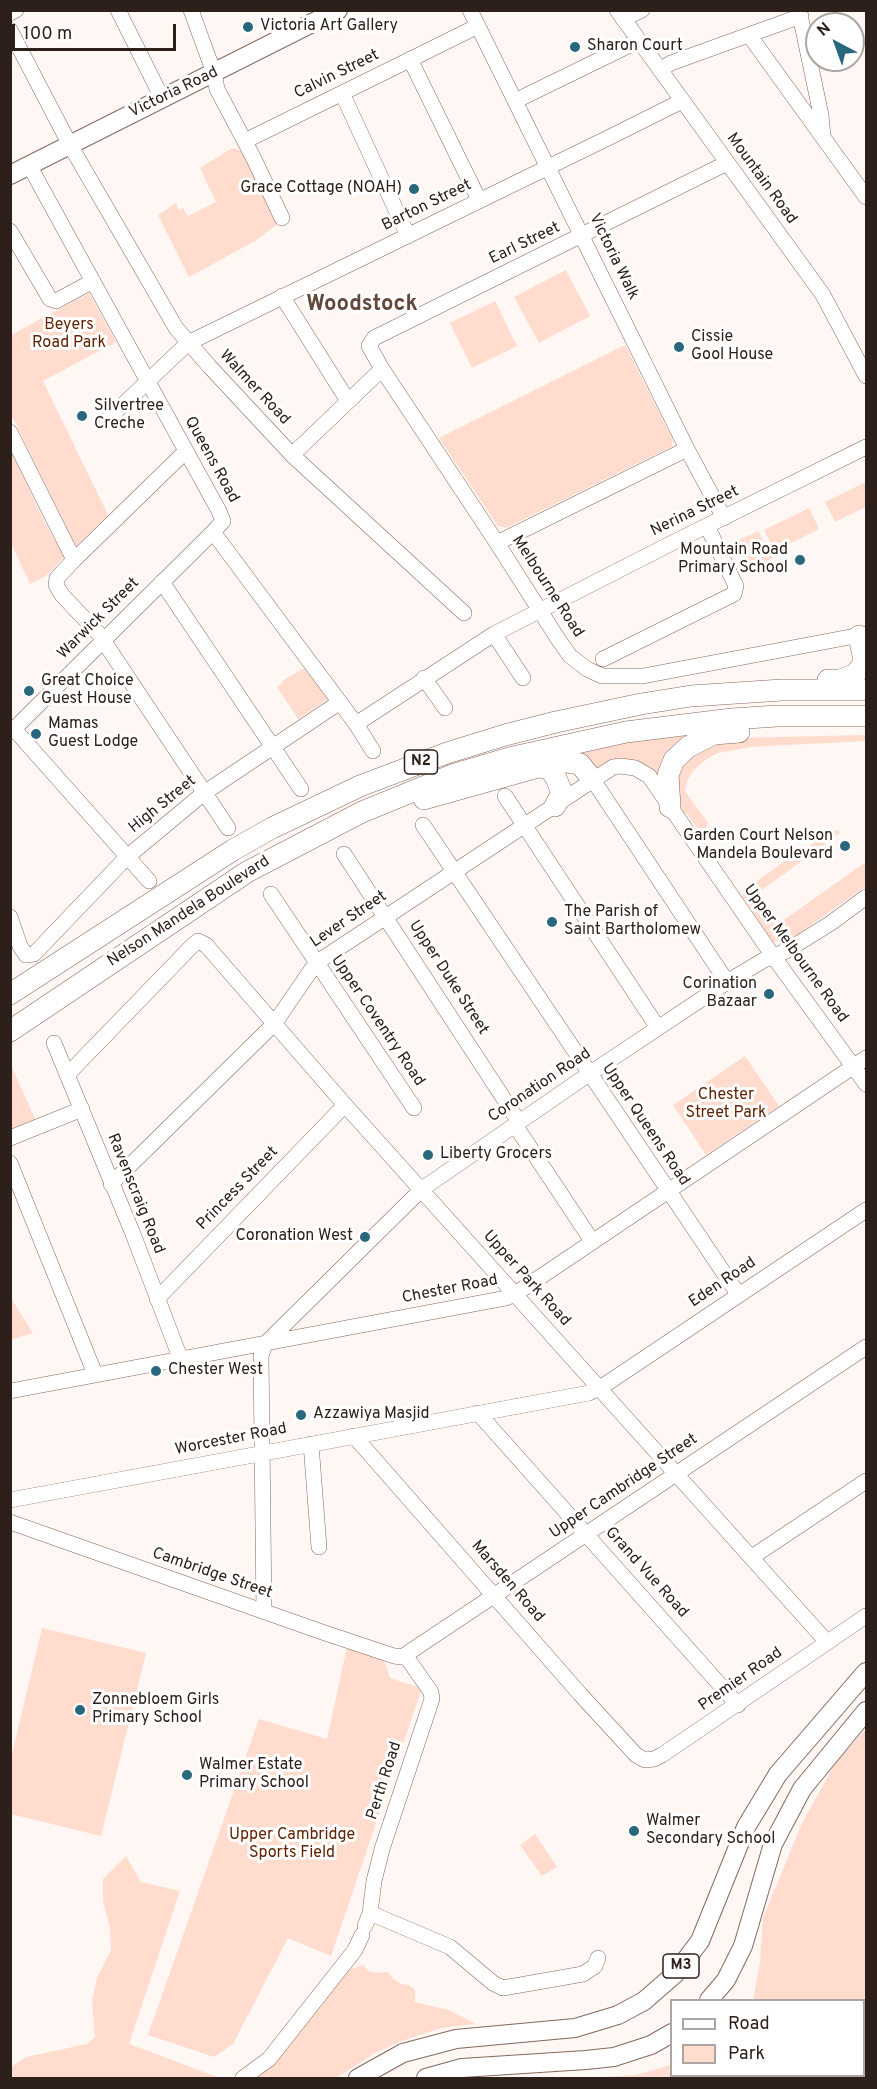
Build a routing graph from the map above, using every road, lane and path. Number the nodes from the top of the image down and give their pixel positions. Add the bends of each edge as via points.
1 (16, 10) edge
2 (118, 10) edge
3 (192, 10) edge
4 (338, 10) edge
5 (470, 10) edge
6 (642, 10) edge
7 (10, 13) edge
8 (800, 13) edge
9 (318, 15) edge
10 (620, 15) edge
11 (478, 26) junction
12 (10, 30) edge
13 (749, 35) junction
14 (638, 40) junction
15 (411, 59) junction
16 (660, 70) junction
17 (214, 73) junction
18 (342, 93) junction
19 (162, 98) junction
20 (515, 101) junction
21 (682, 101) junction
22 (823, 138) junction
23 (245, 141) junction
24 (70, 145) junction
25 (727, 163) junction
26 (29, 165) junction
27 (548, 167) junction
28 (10, 175) edge
29 (867, 197) edge
30 (479, 200) junction
31 (282, 218) dead end
32 (10, 231) edge
33 (408, 236) junction
34 (582, 236) junction
35 (93, 281) junction
36 (282, 296) junction
37 (371, 340) joint
38 (188, 343) junction
39 (381, 369) junction
40 (867, 376) edge
41 (147, 381) junction
42 (348, 401) junction
43 (107, 420) dead end
44 (10, 432) edge
45 (867, 447) edge
46 (687, 449) junction
47 (186, 451) junction
48 (292, 455) junction
49 (724, 518) junction
50 (707, 526) junction
51 (213, 532) junction
52 (497, 543) junction
53 (74, 560) junction
54 (162, 582) junction
55 (540, 610) junction
56 (464, 613) dead end
57 (495, 634) junction
58 (863, 635) edge
59 (103, 641) junction
60 (603, 659) dead end
61 (424, 678) junction
62 (523, 678) dead end
63 (867, 690) edge
64 (340, 702) junction
65 (641, 704) junction
66 (445, 708) dead end
67 (867, 716) edge
68 (819, 717) junction
69 (356, 724) junction
70 (12, 730) edge
71 (272, 747) junction
72 (373, 751) dead end
73 (538, 767) junction
74 (593, 780) junction
75 (301, 789) dead end
76 (204, 793) junction
77 (505, 796) dead end
78 (555, 806) junction
79 (670, 807) junction
80 (366, 810) junction
81 (423, 825) dead end
82 (525, 827) junction
83 (228, 828) dead end
84 (344, 854) dead end
85 (127, 857) junction
86 (454, 872) junction
87 (149, 881) dead end
88 (271, 894) dead end
89 (867, 897) edge
90 (387, 916) junction
91 (10, 917) edge
92 (772, 956) junction
93 (316, 963) junction
94 (727, 982) junction
95 (16, 990) edge
96 (274, 1024) junction
97 (658, 1028) junction
98 (10, 1033) edge
99 (54, 1043) dead end
100 (860, 1062) edge
101 (588, 1074) junction
102 (67, 1075) junction
103 (867, 1084) edge
104 (345, 1105) junction
105 (414, 1108) dead end
106 (82, 1109) junction
107 (517, 1124) junction
108 (10, 1138) edge
109 (10, 1163) edge
110 (111, 1184) junction
111 (422, 1189) junction
112 (668, 1190) junction
113 (867, 1210) edge
114 (592, 1241) junction
115 (515, 1294) junction
116 (738, 1294) junction
117 (157, 1299) junction
118 (265, 1344) junction
119 (867, 1347) edge
120 (181, 1360) junction
121 (95, 1374) junction
122 (600, 1388) junction
123 (10, 1391) edge
124 (478, 1413) junction
125 (354, 1436) junction
126 (311, 1444) junction
127 (262, 1453) junction
128 (677, 1474) junction
129 (867, 1481) edge
130 (10, 1500) edge
131 (10, 1522) edge
132 (587, 1534) junction
133 (319, 1548) dead end
134 (752, 1557) junction
135 (495, 1596) junction
136 (264, 1611) junction
137 (867, 1616) edge
138 (827, 1642) junction
139 (403, 1656) junction
140 (867, 1672) edge
141 (738, 1705) junction
142 (867, 1712) edge
143 (633, 1752) joint
144 (366, 1925) junction
145 (598, 1958) dead end
146 (712, 1999) edge
147 (670, 2034) edge
148 (243, 2079) edge
149 (358, 2079) edge
150 (426, 2079) edge

1 - 7 street
2 - 19 street
3 - 17 street
4 - 9 main road, Victoria Road
5 - 11 street, Victoria Walk
6 - 10 street
8 - 13 street
8 - 22 street
9 - 17 main road, Victoria Road
10 - 14 street, Mountain Road
11 - 15 street, Calvin Street
11 - 20 street, Victoria Walk
12 - 24 street, Walmer Road
13 - 16 street
13 - 22 street
14 - 16 street, Mountain Road
14 - 20 street
15 - 18 street, Calvin Street
15 - 30 street
16 - 21 street, Mountain Road
17 - 19 main road, Victoria Road
17 - 23 street via 217,89
18 - 23 street, Calvin Street
18 - 33 street
19 - 24 main road, Victoria Road
20 - 27 street, Victoria Walk
21 - 25 street, Mountain Road
21 - 27 street, Barton Street
22 - 29 street
23 - 31 street
24 - 26 main road, Victoria Road
24 - 38 street, Walmer Road
25 - 34 street, Earl Street
25 - 40 street, Mountain Road via 823,295
26 - 28 main road, Victoria Road
26 - 35 street, Queens Road
27 - 30 street, Barton Street
27 - 34 street, Victoria Walk
30 - 33 street, Barton Street
32 - 35 street via 50,299 56,301
33 - 36 street, Barton Street
34 - 37 street, Earl Street
34 - 46 street, Victoria Walk
35 - 41 street, Queens Road
36 - 38 street, Barton Street
36 - 42 street
37 - 39 street, Melbourne Road via 370,350
38 - 41 street, Barton Street
38 - 48 street, Walmer Road
39 - 42 street
39 - 52 street, Melbourne Road
41 - 43 street, Barton Street
41 - 47 street, Queens Road
42 - 48 street
44 - 53 street
45 - 49 street, Nerina Street
46 - 49 street, Victoria Walk
46 - 52 street
47 - 51 street, Queens Road via 223,518
47 - 53 street
48 - 56 street, Walmer Road
49 - 50 street, Nerina Street
50 - 55 street, Nerina Street
50 - 60 street via 735,586 734,594
51 - 54 street, Warwick Street
51 - 64 street
52 - 55 street, Melbourne Road
53 - 59 street via 57,578 56,585
54 - 59 street, Warwick Street
54 - 71 street
55 - 57 street, Nerina Street
55 - 58 street, Melbourne Road via 570,656 602,676 643,676
57 - 61 street, Nerina Street
57 - 62 street
58 - 65 highway via 863,665 854,675 840,680 739,682
59 - 70 street, Warwick Street
59 - 76 street
61 - 66 street
61 - 69 street, Nerina Street
63 - 65 highway, Nelson Mandela Boulevard / N2 via 734,692
64 - 69 street
64 - 71 street, High Street
65 - 95 highway, Nelson Mandela Boulevard / N2 via 505,735 360,786 233,850
67 - 68 highway, Nelson Mandela Boulevard / N2
68 - 79 highway via 790,728 714,734 688,747 674,760 668,775
68 - 80 highway, Nelson Mandela Boulevard / N2 via 732,719 626,732 455,774
69 - 72 street
70 - 85 street
71 - 75 street
71 - 76 street, High Street
73 - 74 highway via 560,761 580,764
73 - 78 highway via 549,768 556,778 561,793
73 - 80 highway via 399,807
74 - 78 street, Lever Street
74 - 79 street, Upper Melbourne Road via 613,768 635,768 648,776
74 - 94 street
76 - 83 street
76 - 85 street, High Street
77 - 82 street
78 - 82 street, Lever Street
79 - 92 street, Upper Melbourne Road
80 - 98 highway, Nelson Mandela Boulevard / N2 via 247,872
81 - 86 street, Upper Queens Road
82 - 86 street, Lever Street
82 - 97 street
84 - 90 street, Upper Duke Street
85 - 87 street
85 - 91 street, High Street via 34,954 26,955 20,946
86 - 90 street, Lever Street
86 - 101 street, Upper Queens Road
88 - 93 street, Upper Coventry Road
89 - 92 street, Coronation Road via 786,951
90 - 93 street, Lever Street
90 - 107 street, Upper Duke Street
92 - 94 street, Coronation Road
92 - 100 street, Upper Melbourne Road
93 - 96 street, Lever Street
93 - 105 street, Upper Coventry Road
94 - 97 street, Coronation Road
96 - 102 street, Upper Park Road via 206,945 198,941
96 - 104 street, Upper Park Road
96 - 110 street, Lever Street
97 - 101 street, Coronation Road
99 - 102 street, Ravenscraig Road
100 - 103 street, Upper Melbourne Road
100 - 112 street, Chester Road
101 - 107 street, Coronation Road
101 - 112 street, Upper Queens Road
102 - 106 street, Ravenscraig Road
104 - 111 street, Upper Park Road
104 - 117 street, Princess Street
106 - 108 street
106 - 110 street, Ravenscraig Road
107 - 111 street, Coronation Road
107 - 114 street, Upper Duke Street
109 - 121 street
110 - 117 street, Ravenscraig Road
111 - 115 street, Upper Park Road
111 - 118 street, Coronation Road
112 - 114 street, Chester Road
112 - 116 street, Upper Queens Road
113 - 116 street, Eden Road
114 - 115 street, Chester Road
115 - 118 street, Chester Road
115 - 122 street, Upper Park Road
116 - 122 street, Eden Road
117 - 120 street, Ravenscraig Road
118 - 120 street, Chester Road
118 - 127 street via 261,1356
119 - 128 street, Upper Cambridge Street
120 - 121 street, Chester Road
121 - 123 street, Chester Road
122 - 124 street, Worcester Road
122 - 128 street, Upper Park Road
124 - 125 street, Worcester Road
124 - 132 street, Grand Vue Road
125 - 126 street, Worcester Road
125 - 135 street, Marsden Road
126 - 127 street, Worcester Road
126 - 133 street
127 - 130 street, Worcester Road
127 - 136 street
128 - 132 street, Upper Cambridge Street
128 - 134 street, Upper Park Road
129 - 134 street
131 - 136 street, Cambridge Street
132 - 135 street, Upper Cambridge Street
132 - 141 street, Grand Vue Road
134 - 138 street, Upper Park Road
135 - 139 street, Upper Cambridge Street
135 - 143 street, Marsden Road
136 - 139 street, Cambridge Street
137 - 138 street, Premier Road
138 - 141 street, Premier Road
139 - 144 street, Perth Road via 432,1696 382,1849
140 - 149 main road, M3 via 778,1774 746,1827 700,1941 675,1974 644,2001 618,2015 575,2028 456,2038 403,2053
141 - 143 street, Premier Road via 654,1759 645,1760
142 - 146 main road, M3 via 802,1789 773,1844 742,1946 726,1980
144 - 145 street via 450,1947 503,1988 583,1974 595,1966
144 - 148 street, Perth Road via 355,1950 269,2059
147 - 150 main road via 614,2057 462,2068

